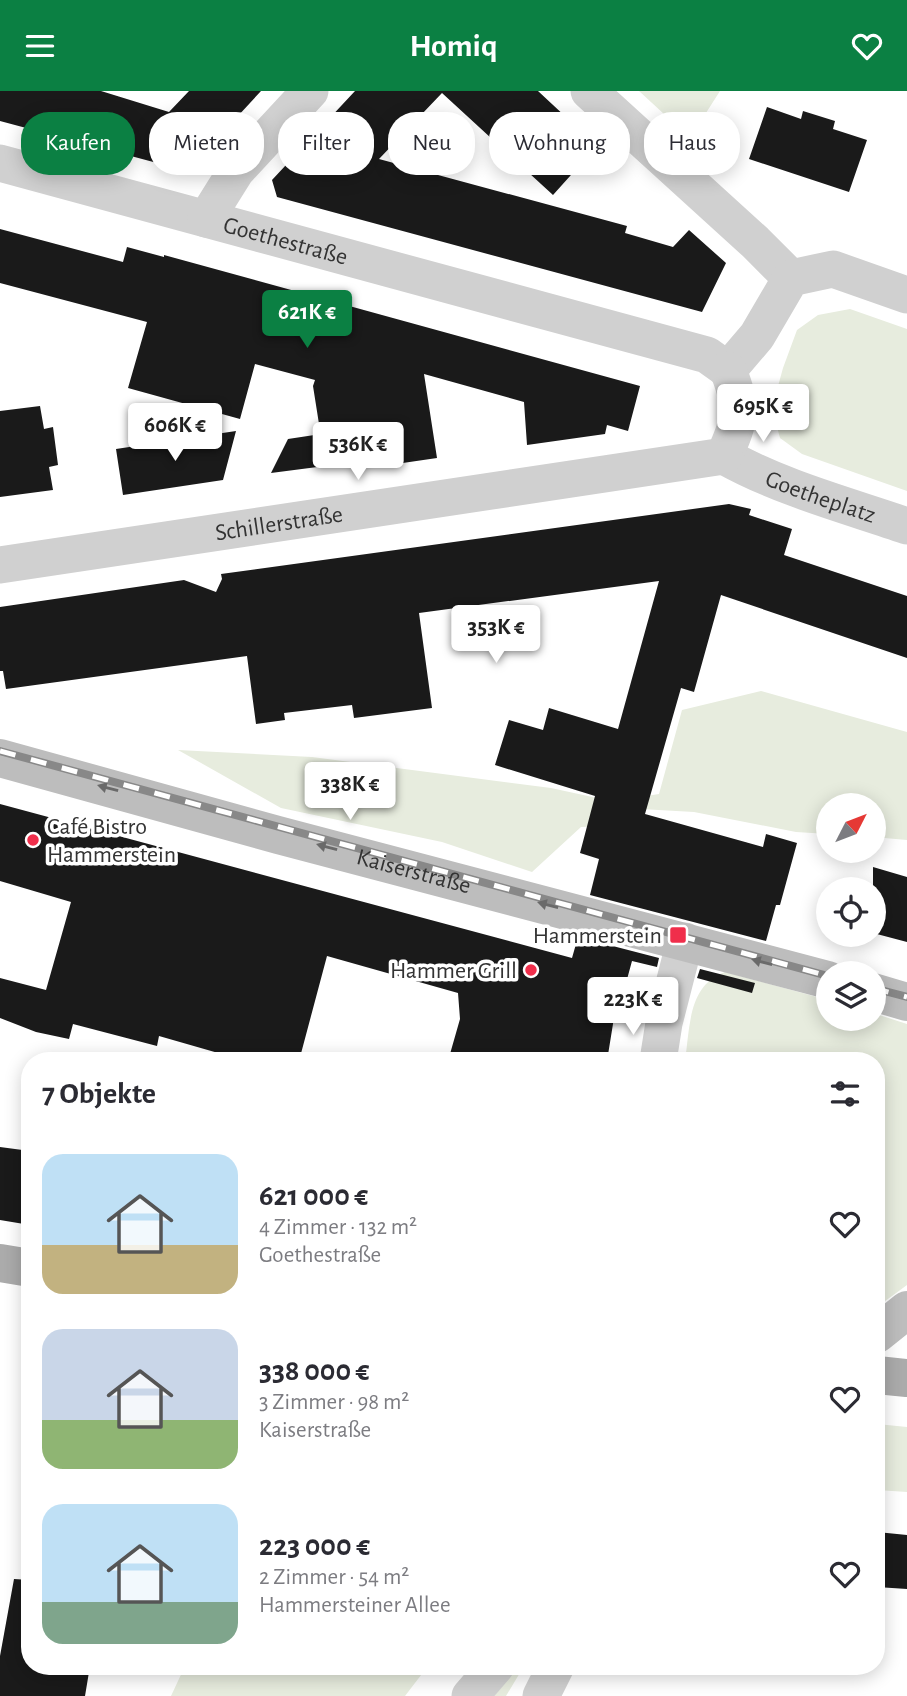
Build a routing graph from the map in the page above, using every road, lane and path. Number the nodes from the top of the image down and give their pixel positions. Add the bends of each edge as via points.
1 (310, 91) edge
2 (589, 91) edge
3 (0, 163) edge
4 (206, 219) junction
5 (791, 278) junction
6 (907, 295) edge
7 (729, 370) junction
8 (724, 456) junction
9 (907, 526) edge
10 (0, 565) edge
11 (0, 758) edge
12 (685, 941) junction
13 (816, 977) edge
14 (886, 996) edge
15 (907, 1002) edge
16 (659, 1052) edge
17 (0, 1263) edge
18 (21, 1266) edge
19 (907, 1310) edge
20 (885, 1328) edge
21 (885, 1376) edge
22 (907, 1378) edge
23 (488, 1675) edge
24 (552, 1675) edge
25 (470, 1696) edge
26 (541, 1696) edge

1 - 4 street via 236,171
2 - 5 street
3 - 4 street, Goethestraße
4 - 7 street, Goethestraße via 707,355
5 - 6 street via 833,269
5 - 7 street via 757,336
7 - 8 street via 738,396 737,428
8 - 9 street, Goetheplatz via 777,481
8 - 10 street, Schillerstraße
12 -> 11 main road, Kaiserstraße
13 -> 12 main road, Kaiserstraße
12 - 16 street
14 - 15 main road
17 - 18 main road
19 - 20 main road
21 - 22 main road
23 - 25 street
24 - 26 street

